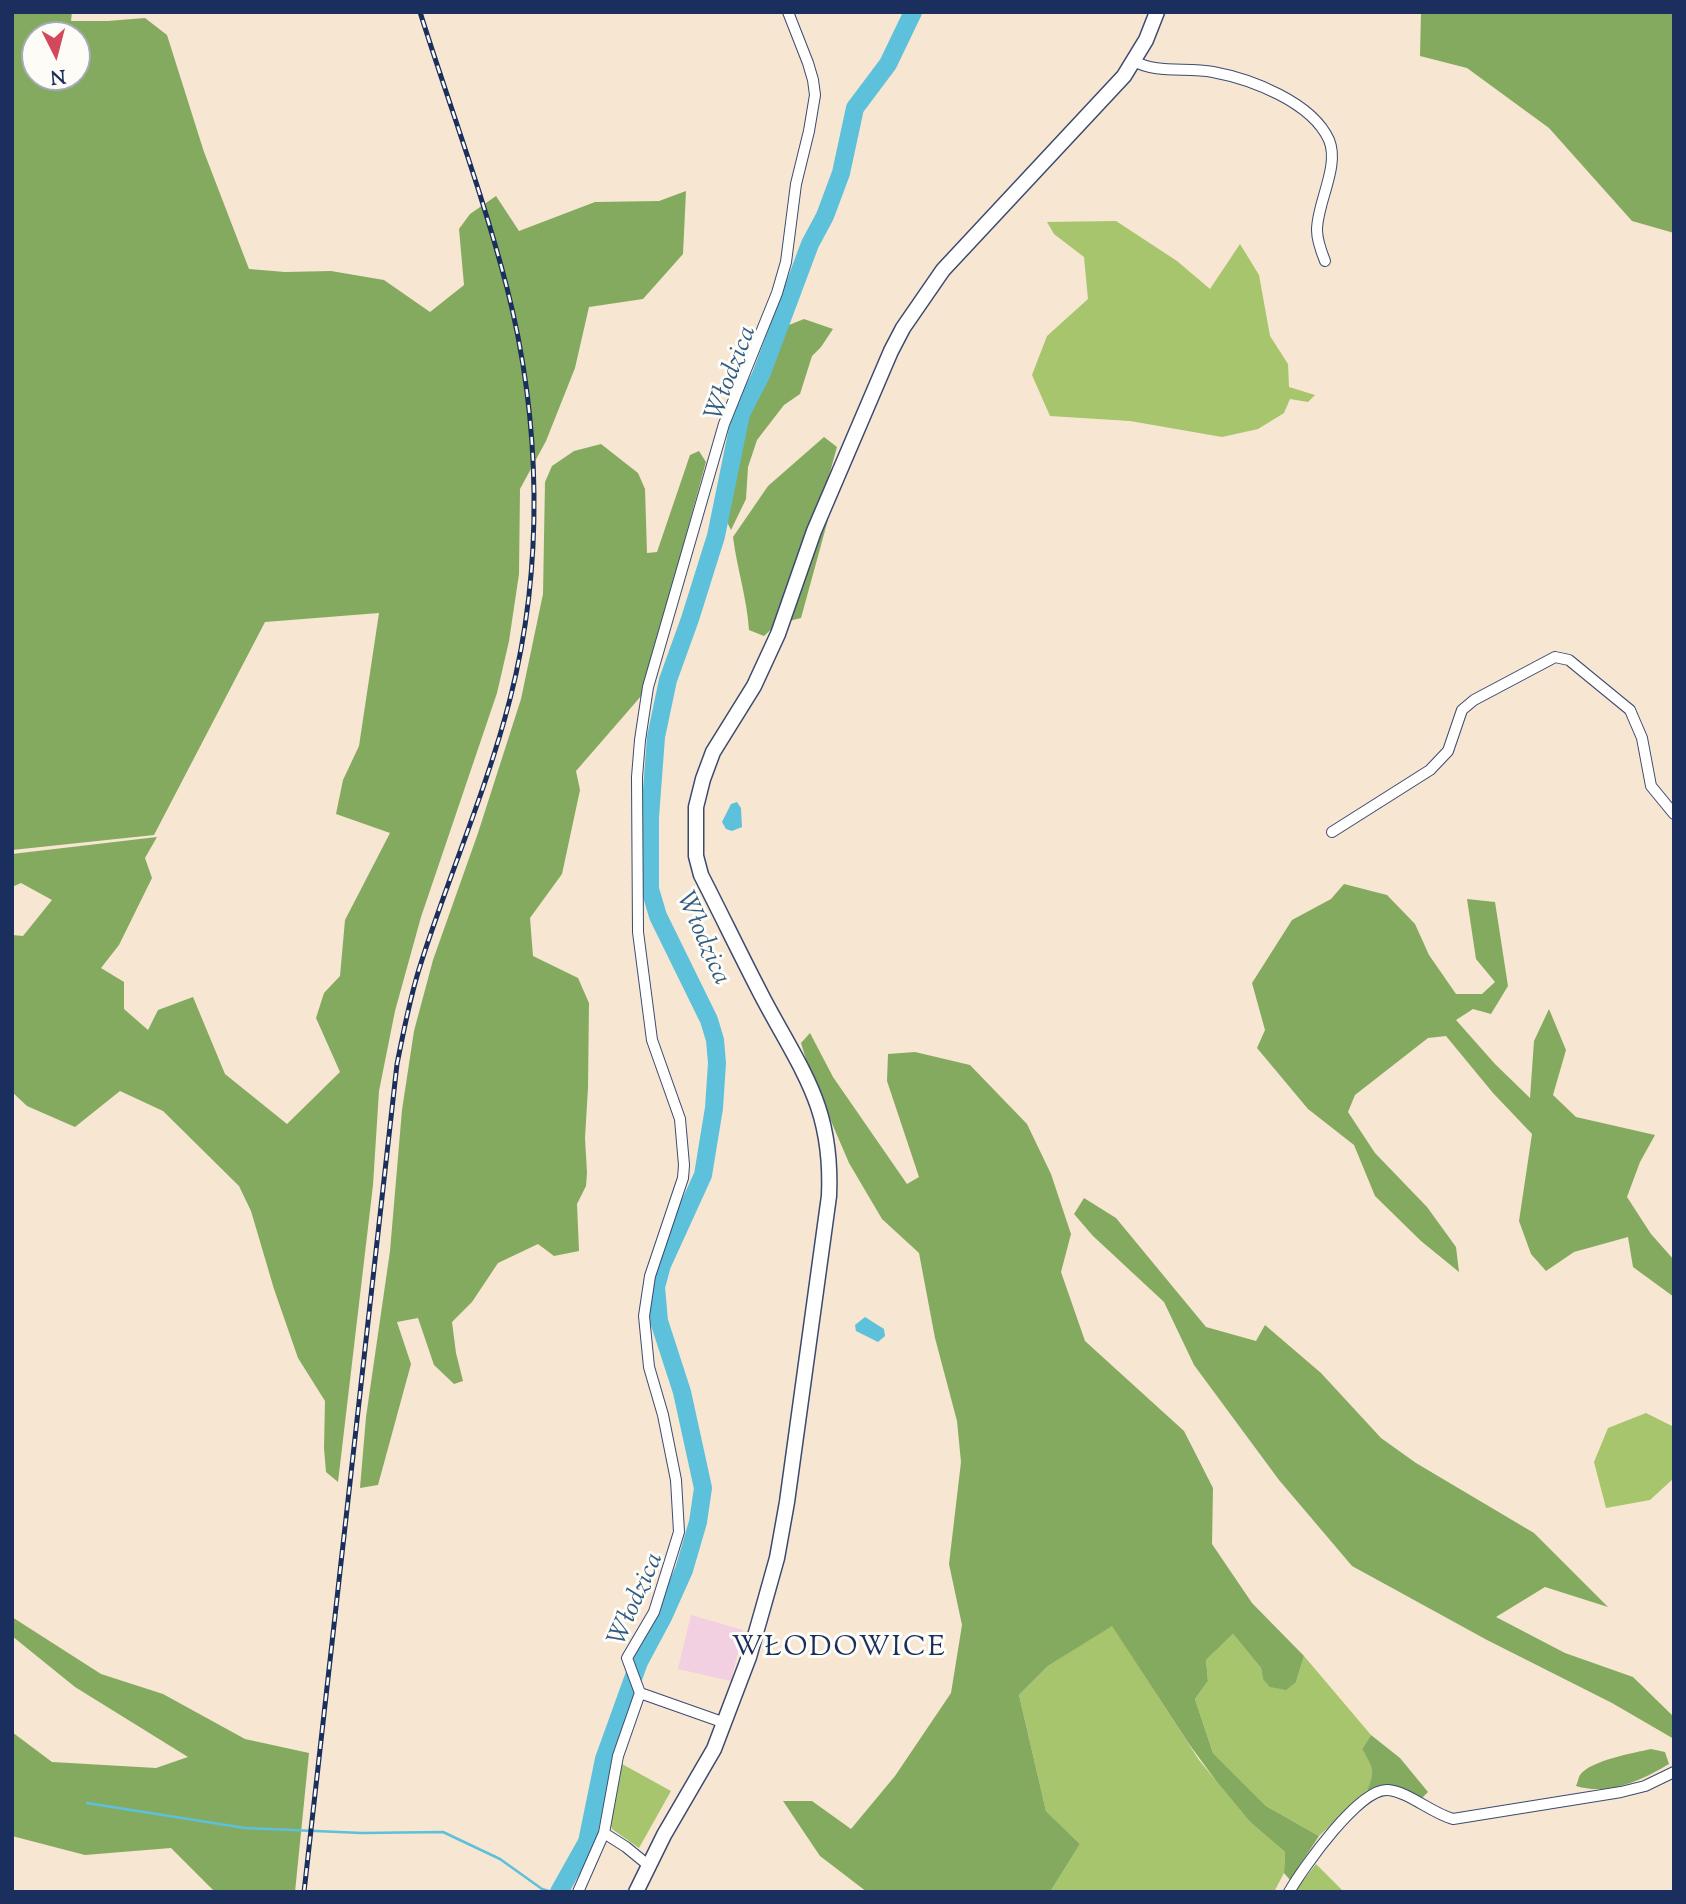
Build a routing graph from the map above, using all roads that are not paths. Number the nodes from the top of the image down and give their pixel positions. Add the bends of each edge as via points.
1 (788, 12) edge
2 (1157, 12) edge
3 (1134, 61) junction
4 (1325, 261) dead end
5 (1674, 814) edge
6 (1332, 832) dead end
7 (638, 1690) junction
8 (725, 1723) junction
9 (1674, 1772) edge
10 (604, 1833) junction
11 (648, 1866) junction
12 (578, 1892) edge
13 (636, 1892) edge
14 (1289, 1892) edge

1 - 7 street via 815,95 786,262 724,424 648,687 640,740 638,932 652,1040 680,1119 684,1165 650,1276 644,1316 649,1367 676,1479 679,1532 654,1612 626,1658
2 - 3 street
3 - 4 street via 1145,68 1213,72 1263,86 1296,104 1313,120 1329,141 1331,155 1317,231
3 - 8 street via 1103,101 943,271 903,328 814,531 778,634 754,686 713,752 696,807 696,856 701,874 813,1091 827,1135 830,1174 804,1388 777,1558
5 - 6 street via 1651,786 1642,738 1630,710 1569,660 1555,657 1474,700 1462,710 1448,751 1430,770
7 - 8 street
7 - 10 street via 618,1756
8 - 11 street
9 - 14 street via 1621,1792 1452,1819 1397,1792 1380,1790 1354,1808
10 - 11 street
10 - 12 street
11 - 13 street

